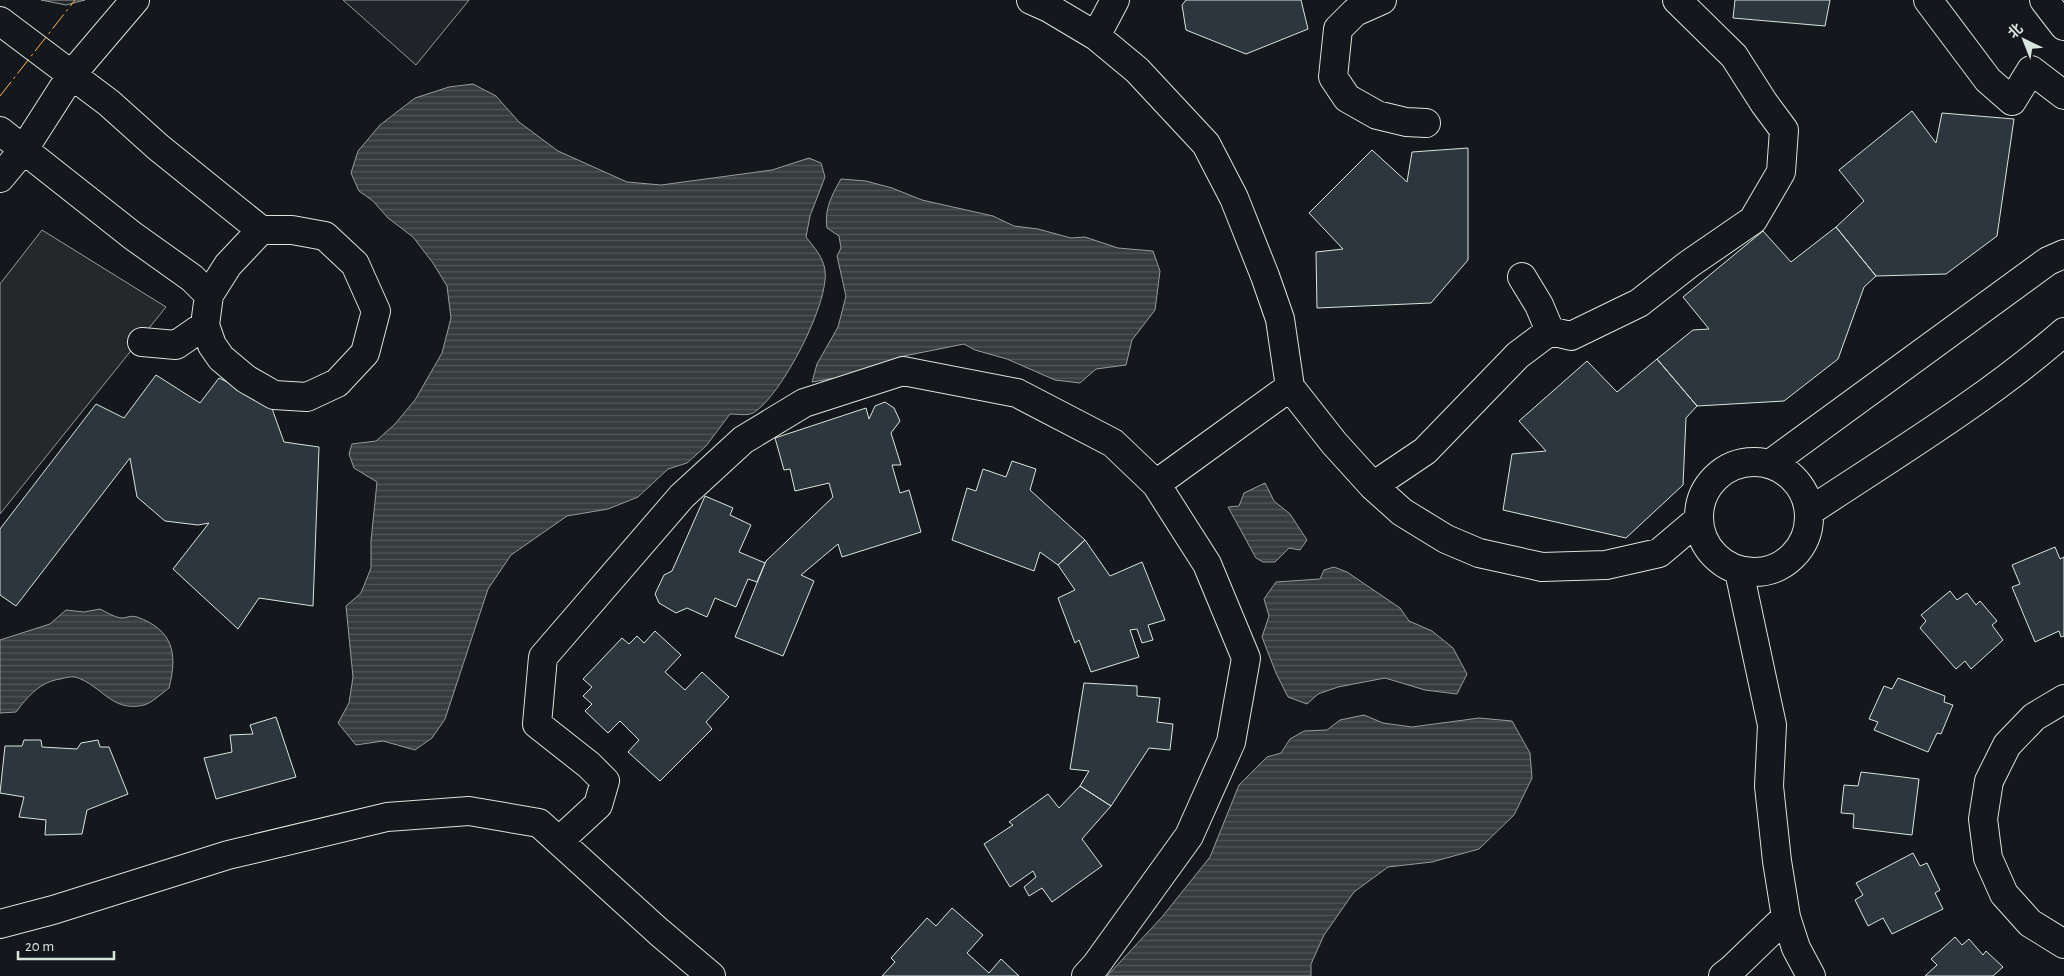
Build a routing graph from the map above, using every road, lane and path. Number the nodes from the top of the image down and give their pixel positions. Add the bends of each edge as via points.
1 (135, 0) edge
2 (1031, 0) edge
3 (1115, 0) edge
4 (1382, 0) edge
5 (1677, 0) edge
6 (1928, 0) edge
7 (2044, 0) edge
8 (0, 21) edge
9 (2064, 26) edge
10 (1096, 36) junction
11 (72, 74) junction
12 (2064, 95) edge
13 (1426, 123) dead end
14 (0, 131) edge
15 (24, 149) junction
16 (0, 178) edge
17 (261, 230) junction
18 (2064, 254) edge
19 (1522, 277) dead end
20 (209, 296) junction
21 (205, 325) junction
22 (1550, 331) junction
23 (2064, 332) edge
24 (142, 342) dead end
25 (1290, 387) junction
26 (1770, 464) junction
27 (1156, 484) junction
28 (1373, 486) junction
29 (1810, 511) junction
30 (1698, 520) junction
31 (1739, 571) junction
32 (2064, 699) edge
33 (559, 841) junction
34 (1786, 917) junction
35 (0, 924) edge
36 (2064, 944) edge
37 (711, 976) edge
38 (1086, 976) edge
39 (1723, 976) edge
40 (1811, 976) edge

1 - 11 street
2 - 10 street
3 - 10 street
4 - 13 street via 1355,12 1338,29 1333,77 1347,98 1377,115
5 - 22 street via 1734,56 1784,130 1780,172 1753,220 1639,302 1571,336
6 - 12 street via 1988,80 2012,101 2031,70
7 - 9 street
8 - 11 street
10 - 25 street via 1137,70 1206,144 1234,198 1280,319
11 - 15 street
11 - 17 street
14 - 15 street
15 - 16 street
15 - 20 street via 133,236 192,278
17 - 20 street via 228,265
17 - 21 street via 292,230 325,236 355,264 376,311 365,353 337,383 307,396 274,394 246,379 221,358
18 - 26 street via 2048,262
19 - 22 street
20 - 21 street
21 - 24 street via 176,345
22 - 28 street via 1518,355 1425,451
23 - 29 street via 2043,351 1942,424
25 - 27 street
25 - 28 street
26 - 29 street via 1785,470 1797,482 1806,495
26 - 30 street via 1753,461 1735,465 1720,474 1708,486 1700,503
27 - 33 street via 1113,443 1017,393 903,371 804,403 743,440 682,496 544,657 537,724 605,781 598,805
27 - 38 street via 1207,564 1246,658 1231,742 1189,836
28 - 30 street via 1402,512 1446,539 1479,552 1542,567 1606,565 1659,553
29 - 31 street via 1802,546 1790,560 1774,569 1757,573
30 - 31 street via 1710,553
31 - 34 street via 1772,725 1769,786
32 - 36 street via 2034,717 2007,745 1989,780 1983,820 1988,858 2004,894 2030,924
33 - 35 street via 539,823 469,812 387,817 228,855
33 - 37 street
34 - 39 street
34 - 40 street via 1796,948

